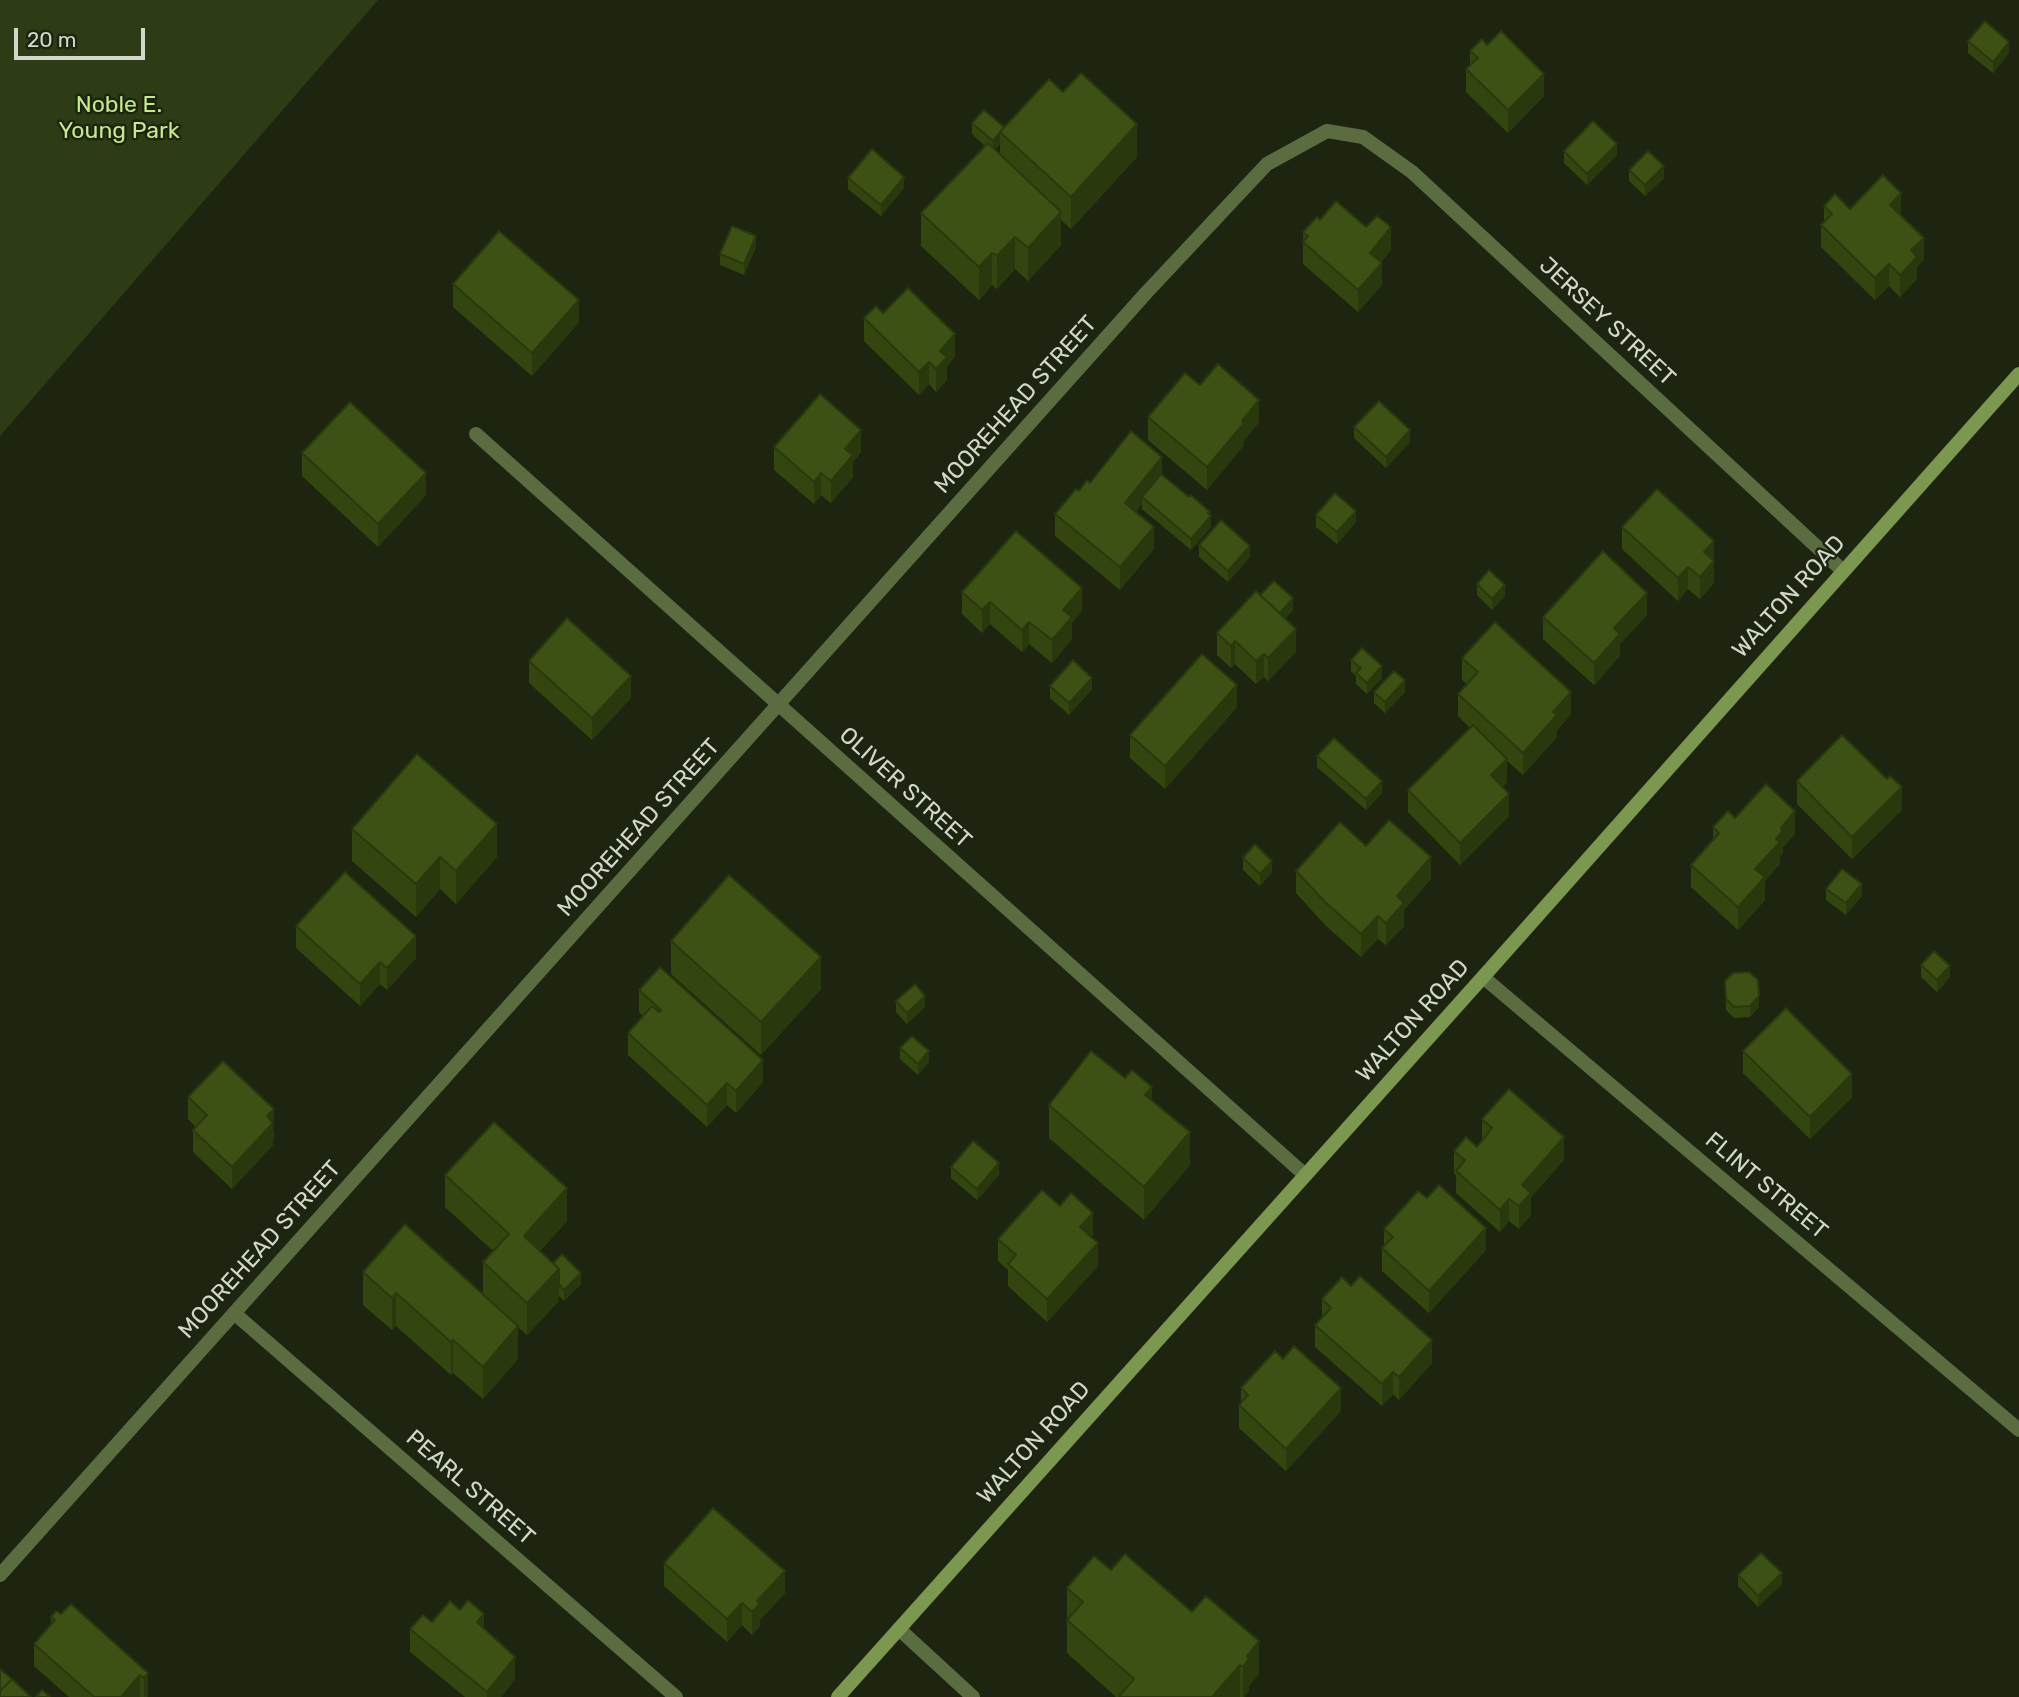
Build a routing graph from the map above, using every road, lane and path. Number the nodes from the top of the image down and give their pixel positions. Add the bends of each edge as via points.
1 (1327, 131) joint
2 (2019, 373) edge
3 (476, 434) dead end
4 (1843, 571) junction
5 (779, 706) junction
6 (1483, 977) junction
7 (1305, 1175) junction
8 (234, 1313) junction
9 (2019, 1430) edge
10 (0, 1575) edge
11 (898, 1629) junction
12 (676, 1697) edge
13 (838, 1697) edge
14 (973, 1697) edge

1 - 4 street, JERSEY STREET via 1363,137 1412,172
1 - 5 street, MOOREHEAD STREET via 1267,164 1146,292
2 - 4 street, WALTON ROAD
3 - 5 street, OLIVER STREET
4 - 6 street, WALTON ROAD
5 - 7 street, OLIVER STREET
5 - 8 street, MOOREHEAD STREET
6 - 7 street, WALTON ROAD
6 - 9 street, FLINT STREET
7 - 11 street, WALTON ROAD
8 - 10 street, MOOREHEAD STREET
8 - 12 street, PEARL STREET
11 - 13 street, WALTON ROAD
11 - 14 street

